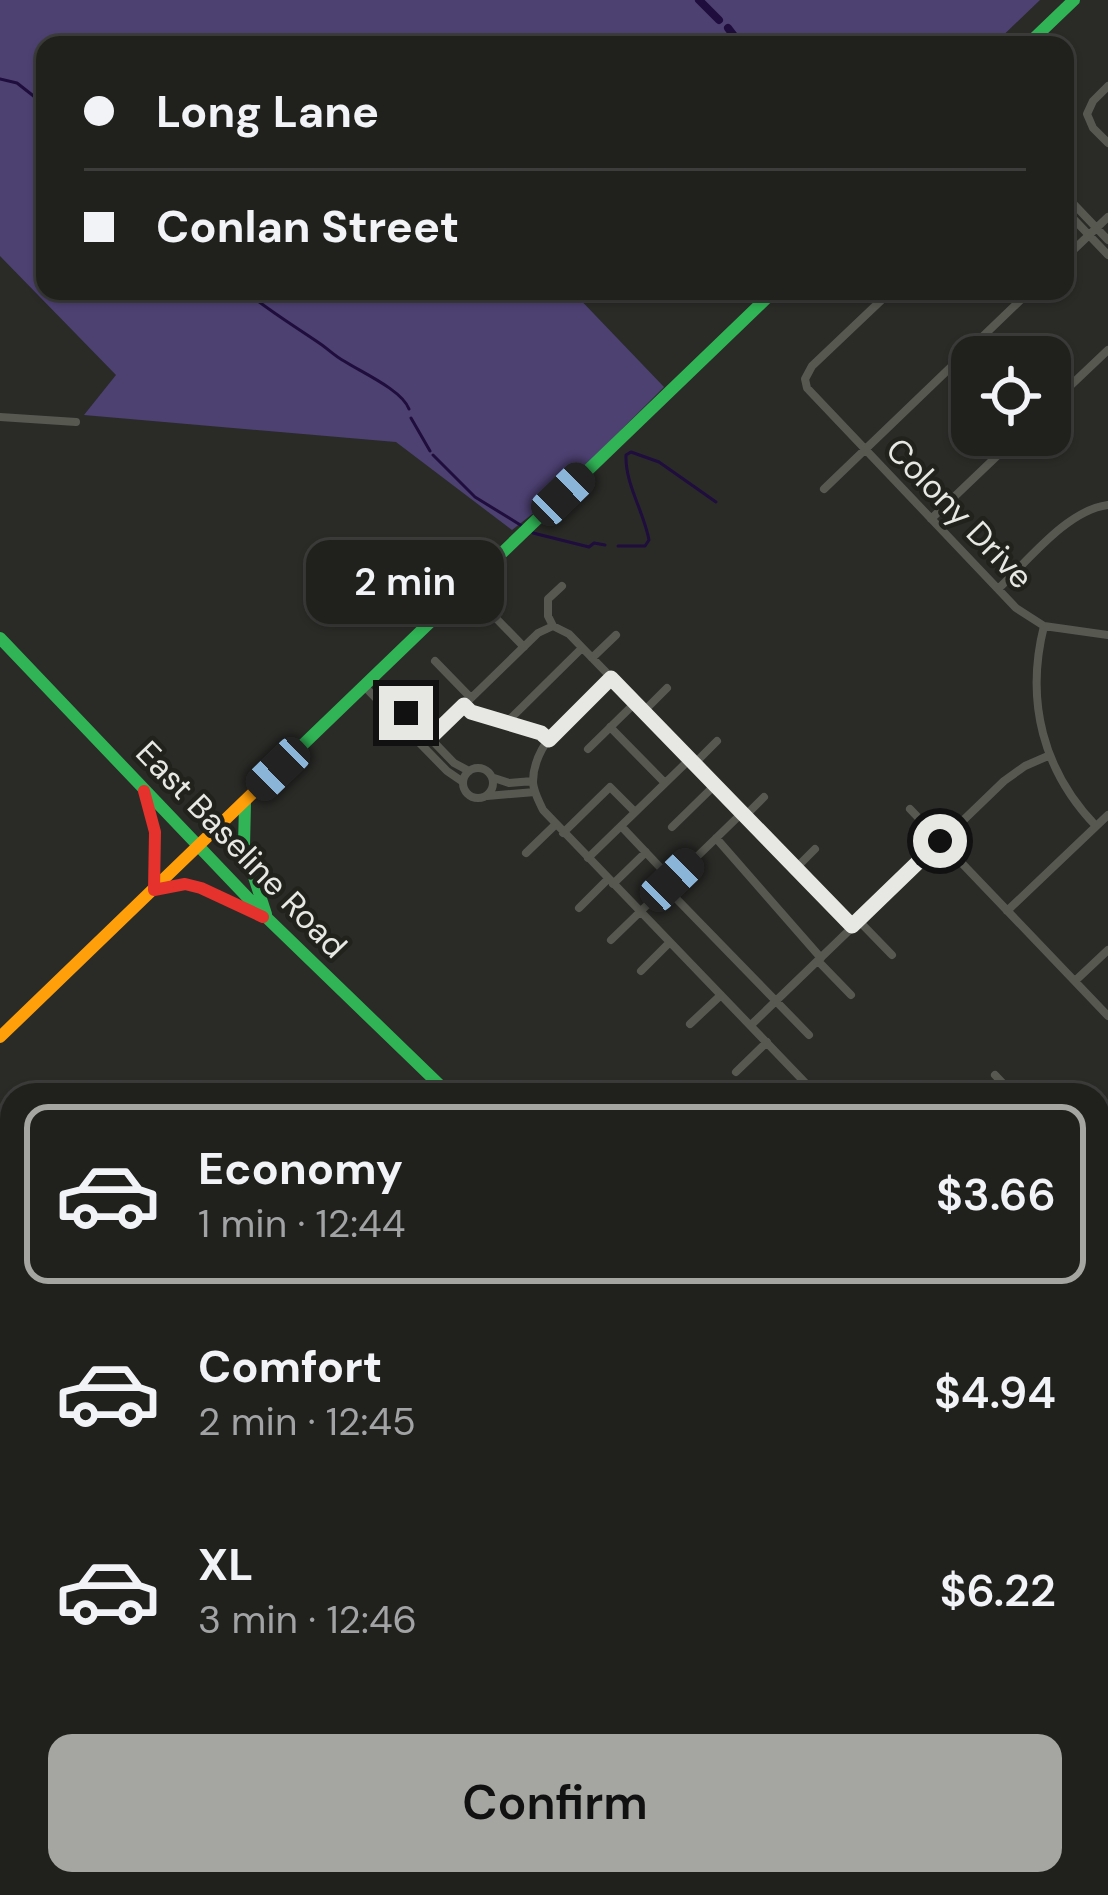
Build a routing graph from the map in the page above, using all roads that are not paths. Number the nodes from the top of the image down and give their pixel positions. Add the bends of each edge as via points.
1 (1074, 0) edge
2 (1036, 36) edge
3 (1108, 86) edge
4 (1108, 143) edge
5 (1074, 207) edge
6 (1074, 217) edge
7 (1108, 217) edge
8 (1093, 231) junction
9 (1108, 240) edge
10 (1074, 249) edge
11 (1108, 255) edge
12 (765, 300) edge
13 (882, 300) edge
14 (1021, 300) edge
15 (1108, 350) edge
16 (1071, 385) edge
17 (0, 417) edge
18 (76, 422) dead end
19 (865, 450) junction
20 (997, 456) edge
21 (824, 489) dead end
22 (1108, 505) edge
23 (932, 519) junction
24 (562, 586) dead end
25 (998, 589) junction
26 (488, 610) dead end
27 (553, 626) junction
28 (1044, 626) junction
29 (616, 635) dead end
30 (1108, 635) edge
31 (0, 638) edge
32 (524, 647) junction
33 (582, 648) junction
34 (592, 658) junction
35 (435, 661) dead end
36 (611, 678) junction
37 (368, 682) junction
38 (667, 688) dead end
39 (468, 701) junction
40 (635, 703) junction
41 (644, 711) junction
42 (506, 723) junction
43 (610, 727) junction
44 (430, 738) junction
45 (549, 740) junction
46 (718, 741) dead end
47 (588, 749) dead end
48 (1048, 756) junction
49 (692, 761) junction
50 (469, 771) junction
51 (490, 775) junction
52 (463, 782) junction
53 (665, 783) junction
54 (715, 785) junction
55 (534, 786) junction
56 (143, 787) junction
57 (486, 796) junction
58 (764, 797) dead end
59 (246, 800) junction
60 (910, 809) dead end
61 (634, 812) junction
62 (743, 814) junction
63 (1108, 815) edge
64 (621, 826) junction
65 (1096, 826) junction
66 (672, 827) dead end
67 (559, 829) junction
68 (716, 838) junction
69 (940, 841) junction
70 (199, 846) junction
71 (815, 849) dead end
72 (646, 852) junction
73 (526, 853) dead end
74 (588, 858) junction
75 (796, 868) junction
76 (610, 882) junction
77 (669, 883) junction
78 (154, 890) junction
79 (579, 908) dead end
80 (1007, 911) junction
81 (640, 912) junction
82 (268, 919) junction
83 (855, 923) junction
84 (611, 940) dead end
85 (670, 943) junction
86 (1108, 950) edge
87 (892, 955) dead end
88 (819, 959) junction
89 (641, 970) dead end
90 (1075, 981) junction
91 (721, 995) junction
92 (850, 995) dead end
93 (776, 1001) junction
94 (1108, 1016) edge
95 (690, 1024) dead end
96 (751, 1025) junction
97 (809, 1035) dead end
98 (0, 1037) edge
99 (766, 1042) junction
100 (736, 1072) dead end
101 (995, 1075) dead end
102 (438, 1083) edge
103 (806, 1083) edge
104 (1003, 1083) edge

1 - 2 main road
3 - 4 street via 1087,114
5 - 8 street
6 - 8 street
7 - 8 street
8 - 9 street
8 - 10 street
8 - 11 street
12 - 37 main road
13 - 19 street, Colony Drive via 806,379
14 - 19 street
15 - 16 street
17 - 18 street
19 - 21 street
19 - 23 street, Colony Drive
20 - 23 street
22 - 25 street via 1073,517
23 - 25 street, Colony Drive
24 - 27 street via 548,599
25 - 28 street, Colony Drive
26 - 32 street
27 - 32 street
27 - 33 street
28 - 30 street, Colony Drive
28 - 48 street via 1036,693
29 - 34 street
31 - 56 main road, East Baseline Road
32 - 39 street
33 - 34 street
33 - 42 street
34 - 36 street
35 - 39 street
36 - 40 street
36 - 45 street
37 - 44 street
37 - 52 street
37 - 59 main road
38 - 41 street
39 - 42 street via 471,712
39 - 44 street
40 - 41 street
40 - 43 street
41 - 49 street
42 - 45 street
43 - 47 street
43 - 53 street
44 - 50 street
45 - 55 street
46 - 49 street
48 - 65 street
48 - 69 street via 1004,781
49 - 53 street
49 - 54 street
50 - 51 street
50 - 52 street
51 - 55 street
51 - 57 street
52 - 57 street via 468,795
53 - 61 street
54 - 62 street
54 - 66 street
55 - 57 street
55 - 67 street
56 - 70 main road, East Baseline Road
56 - 78 main road via 154,832
58 - 62 street
59 - 70 main road
59 - 82 main road via 246,863
60 - 69 street
61 - 64 street
61 - 67 street via 610,787
62 - 68 street
62 - 75 street
63 - 65 street
64 - 72 street
64 - 74 street
65 - 80 street
67 - 73 street
67 - 74 street
68 - 77 street
68 - 88 street
69 - 80 street
69 - 83 street
70 - 78 main road
70 - 82 main road, East Baseline Road
71 - 75 street
72 - 76 street
72 - 77 street
74 - 76 street
75 - 83 street
76 - 79 street
76 - 81 street
77 - 81 street
77 - 93 street
78 - 82 main road via 201,888
78 - 98 main road
80 - 90 street
81 - 84 street
81 - 85 street
82 - 102 main road, East Baseline Road
83 - 87 street
83 - 88 street
85 - 89 street
85 - 91 street
86 - 90 street
88 - 92 street
88 - 93 street
90 - 94 street
91 - 95 street
91 - 96 street
93 - 96 street
93 - 97 street
96 - 99 street
99 - 100 street
99 - 103 street
101 - 104 street

